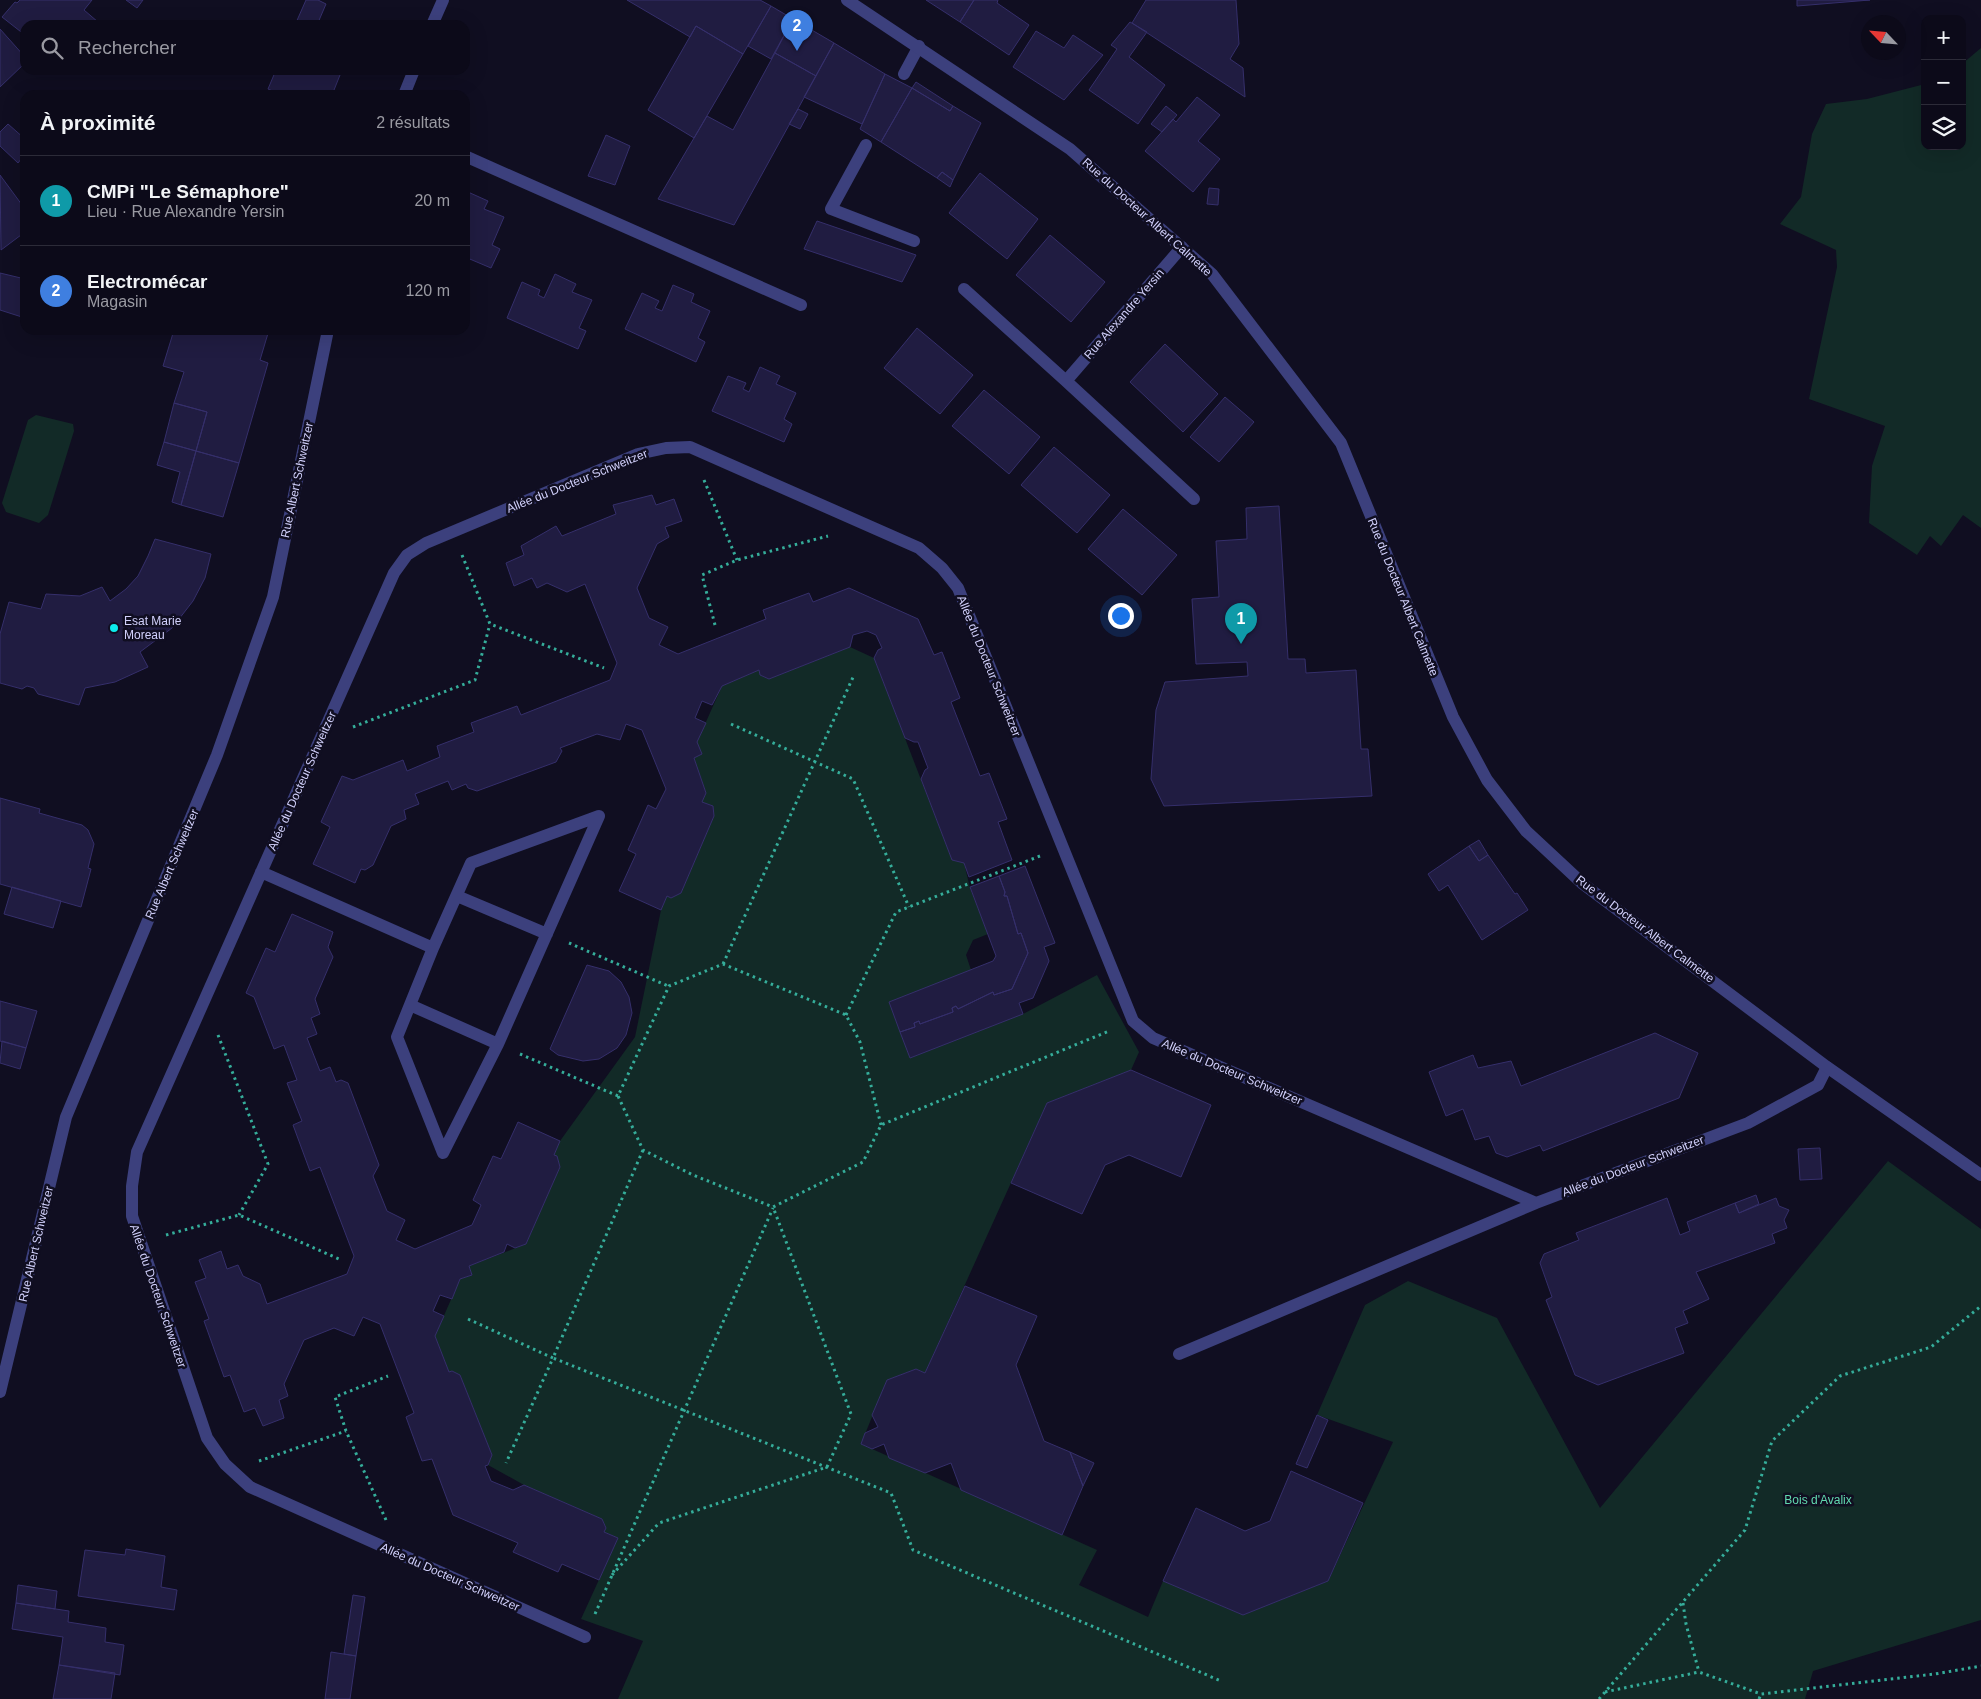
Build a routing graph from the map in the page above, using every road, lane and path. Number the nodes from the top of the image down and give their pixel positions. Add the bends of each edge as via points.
1 (442, 0) edge
2 (847, 0) edge
3 (434, 20) edge
4 (919, 46) junction
5 (904, 74) dead end
6 (412, 75) edge
7 (406, 90) edge
8 (866, 145) dead end
9 (470, 158) edge
10 (914, 241) dead end
11 (1182, 247) junction
12 (964, 289) dead end
13 (801, 305) dead end
14 (327, 335) edge
15 (1066, 381) junction
16 (690, 447) junction
17 (1194, 499) dead end
18 (867, 525) junction
19 (452, 532) junction
20 (738, 560) junction
21 (490, 624) junction
22 (715, 625) dead end
23 (604, 668) dead end
24 (854, 675) dead end
25 (731, 724) dead end
26 (320, 740) junction
27 (814, 762) junction
28 (1062, 847) junction
29 (261, 872) junction
30 (457, 896) junction
31 (909, 907) junction
32 (547, 934) junction
33 (433, 948) junction
34 (723, 964) junction
35 (668, 986) junction
36 (410, 1005) junction
37 (846, 1015) junction
38 (1133, 1021) junction
39 (194, 1023) junction
40 (498, 1044) junction
41 (1827, 1067) junction
42 (618, 1096) junction
43 (881, 1125) junction
44 (643, 1150) junction
45 (1981, 1175) edge
46 (1536, 1203) junction
47 (773, 1207) junction
48 (240, 1215) junction
49 (141, 1242) junction
50 (339, 1259) dead end
51 (1981, 1306) edge
52 (468, 1318) dead end
53 (1179, 1354) dead end
54 (553, 1358) junction
55 (388, 1376) dead end
56 (0, 1392) edge
57 (684, 1411) junction
58 (346, 1431) junction
59 (506, 1463) dead end
60 (828, 1467) junction
61 (232, 1470) junction
62 (402, 1555) junction
63 (612, 1575) junction
64 (1683, 1603) junction
65 (585, 1637) joint
66 (1981, 1666) edge
67 (1700, 1672) junction
68 (1221, 1681) dead end
69 (1605, 1692) junction
70 (1761, 1694) junction
71 (1599, 1699) edge
72 (1759, 1699) edge

1 - 3 street
2 - 4 street, Rue du Docteur Albert Calmette
4 - 5 street
4 - 11 street, Rue du Docteur Albert Calmette via 1070,149
6 - 7 street
8 - 10 street via 831,210
9 - 13 street
11 - 15 street, Rue Alexandre Yersin
11 - 41 street, Rue du Docteur Albert Calmette via 1212,274 1341,444 1453,717 1488,780 1526,831 1584,884
12 - 15 street
14 - 56 street, Rue Albert Schweitzer via 274,597 211,770 66,1117
15 - 17 street
16 - 18 street, Allée du Docteur Schweitzer
16 - 19 street, Allée du Docteur Schweitzer via 638,454
16 - 20 path
18 - 20 path
18 - 28 street, Allée du Docteur Schweitzer via 919,548 942,568 958,588
19 - 21 path
19 - 26 street, Allée du Docteur Schweitzer via 426,542 407,556 394,573
20 - 22 path via 702,575
21 - 23 path
21 - 26 path via 475,680
24 - 27 path
25 - 27 path
26 - 29 street, Allée du Docteur Schweitzer
27 - 31 path via 853,778
27 - 34 path
28 - 31 path
28 - 38 street, Allée du Docteur Schweitzer
29 - 33 street
29 - 39 street, Allée du Docteur Schweitzer
30 - 32 street
30 - 32 street via 471,863 599,816
30 - 33 street
31 - 37 path via 896,912
32 - 35 path
32 - 40 street
33 - 36 street
34 - 35 path
34 - 37 path
35 - 42 path
36 - 40 street
36 - 40 street via 397,1037 443,1153
37 - 43 path via 860,1042
38 - 43 path
38 - 46 street, Allée du Docteur Schweitzer via 1153,1038
39 - 48 path via 216,1032 268,1164
39 - 49 street, Allée du Docteur Schweitzer via 137,1152 132,1216
40 - 42 path
41 - 45 street, Rue du Docteur Albert Calmette
41 - 46 street, Allée du Docteur Schweitzer via 1818,1085 1748,1123
42 - 44 path
43 - 47 path via 863,1162
44 - 47 path via 693,1175
44 - 54 path
46 - 53 street
47 - 57 path
47 - 60 path via 851,1414
48 - 49 path
48 - 50 path
49 - 61 street, Allée du Docteur Schweitzer via 203,1429
51 - 64 path via 1931,1347 1840,1376 1772,1441 1745,1530
52 - 54 path
54 - 57 path
54 - 59 path
55 - 58 path via 335,1398
57 - 60 path
57 - 63 path
58 - 61 path
58 - 62 path
60 - 63 path via 659,1523
60 - 68 path via 891,1493 913,1550
61 - 62 street, Allée du Docteur Schweitzer via 250,1487
62 - 65 street, Allée du Docteur Schweitzer
63 - 65 path
64 - 67 path
64 - 69 path
66 - 70 path
67 - 69 path
67 - 70 path
69 - 71 path
70 - 72 path

